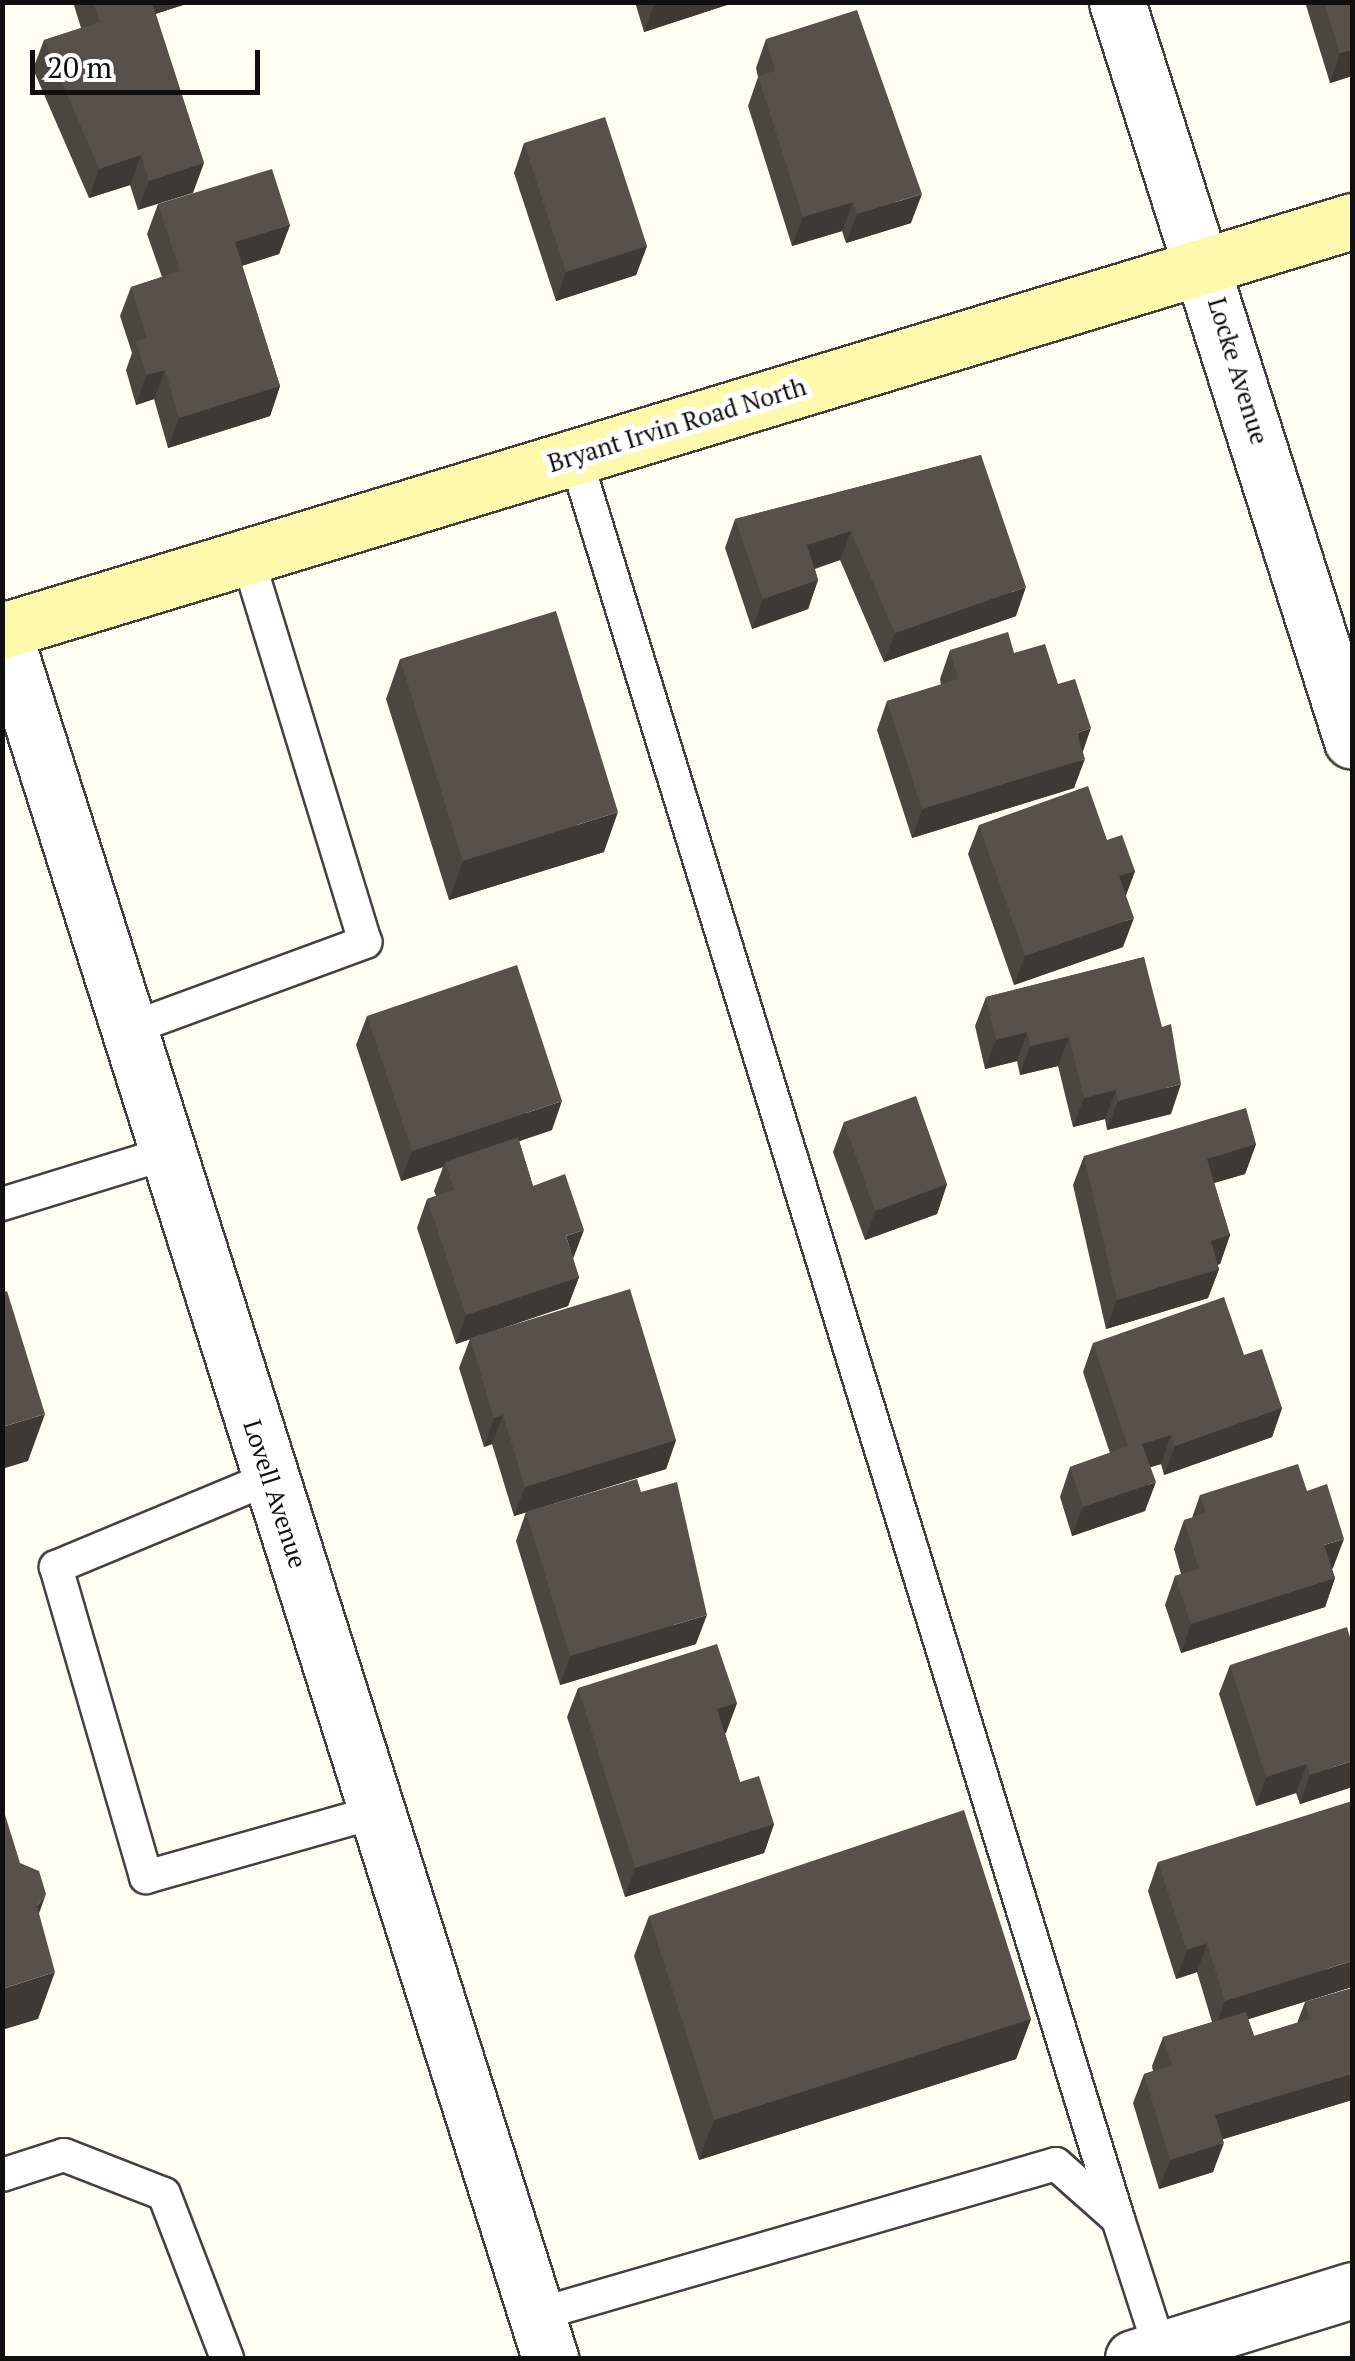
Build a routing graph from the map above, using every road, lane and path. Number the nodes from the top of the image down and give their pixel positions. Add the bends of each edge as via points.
1 (1117, 2) edge
2 (1352, 220) edge
3 (1205, 266) junction
4 (575, 456) junction
5 (247, 556) junction
6 (3, 630) edge
7 (1352, 741) edge
8 (129, 1029) junction
9 (168, 1153) junction
10 (2, 1204) edge
11 (270, 1478) junction
12 (376, 1812) junction
13 (2, 2174) edge
14 (1118, 2219) junction
15 (1352, 2290) edge
16 (543, 2337) edge
17 (1152, 2356) edge
18 (227, 2358) edge

1 - 3 street, Locke Avenue
2 - 3 main road, Bryant Irvin Road North
3 - 4 main road, Bryant Irvin Road North
3 - 7 street, Locke Avenue
4 - 5 main road, Bryant Irvin Road North
4 - 14 lane
5 - 6 main road, Bryant Irvin Road North
5 - 8 lane via 366,942
6 - 8 street, Lovell Avenue
8 - 9 street, Lovell Avenue
9 - 10 lane
9 - 11 street, Lovell Avenue
11 - 12 street, Lovell Avenue
11 - 12 lane via 56,1567 146,1877
12 - 16 street, Lovell Avenue
13 - 18 lane via 64,2155 164,2194
14 - 16 lane via 1056,2164
14 - 17 lane
15 - 17 street

